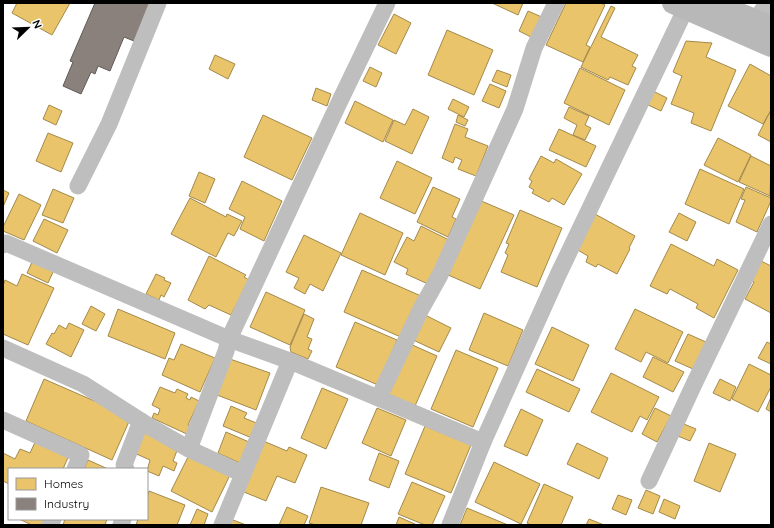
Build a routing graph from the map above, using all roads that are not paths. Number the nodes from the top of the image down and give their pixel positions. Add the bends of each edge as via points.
1 (158, 3) edge
2 (387, 3) edge
3 (556, 3) edge
4 (714, 3) edge
5 (679, 6) edge
6 (764, 17) edge
7 (771, 46) edge
8 (78, 186) dead end
9 (771, 224) edge
10 (3, 245) edge
11 (229, 339) junction
12 (3, 348) edge
13 (290, 362) junction
14 (379, 397) junction
15 (3, 420) edge
16 (141, 421) junction
17 (483, 442) junction
18 (189, 449) junction
19 (75, 468) edge
20 (126, 468) edge
21 (243, 474) junction
22 (649, 481) dead end
23 (222, 525) edge
24 (450, 525) edge

1 - 8 street via 109,124
2 - 11 street
3 - 14 street via 534,48 516,109 440,275
4 - 6 main road
5 - 7 main road
5 - 17 street
9 - 22 street
10 - 11 street via 6,243
11 - 13 street
11 - 18 street
12 - 16 street via 83,384
13 - 14 street
13 - 21 street
14 - 17 street
15 - 19 street via 81,455
16 - 18 street
16 - 20 street via 124,465
17 - 24 street
18 - 21 street
21 - 23 street

